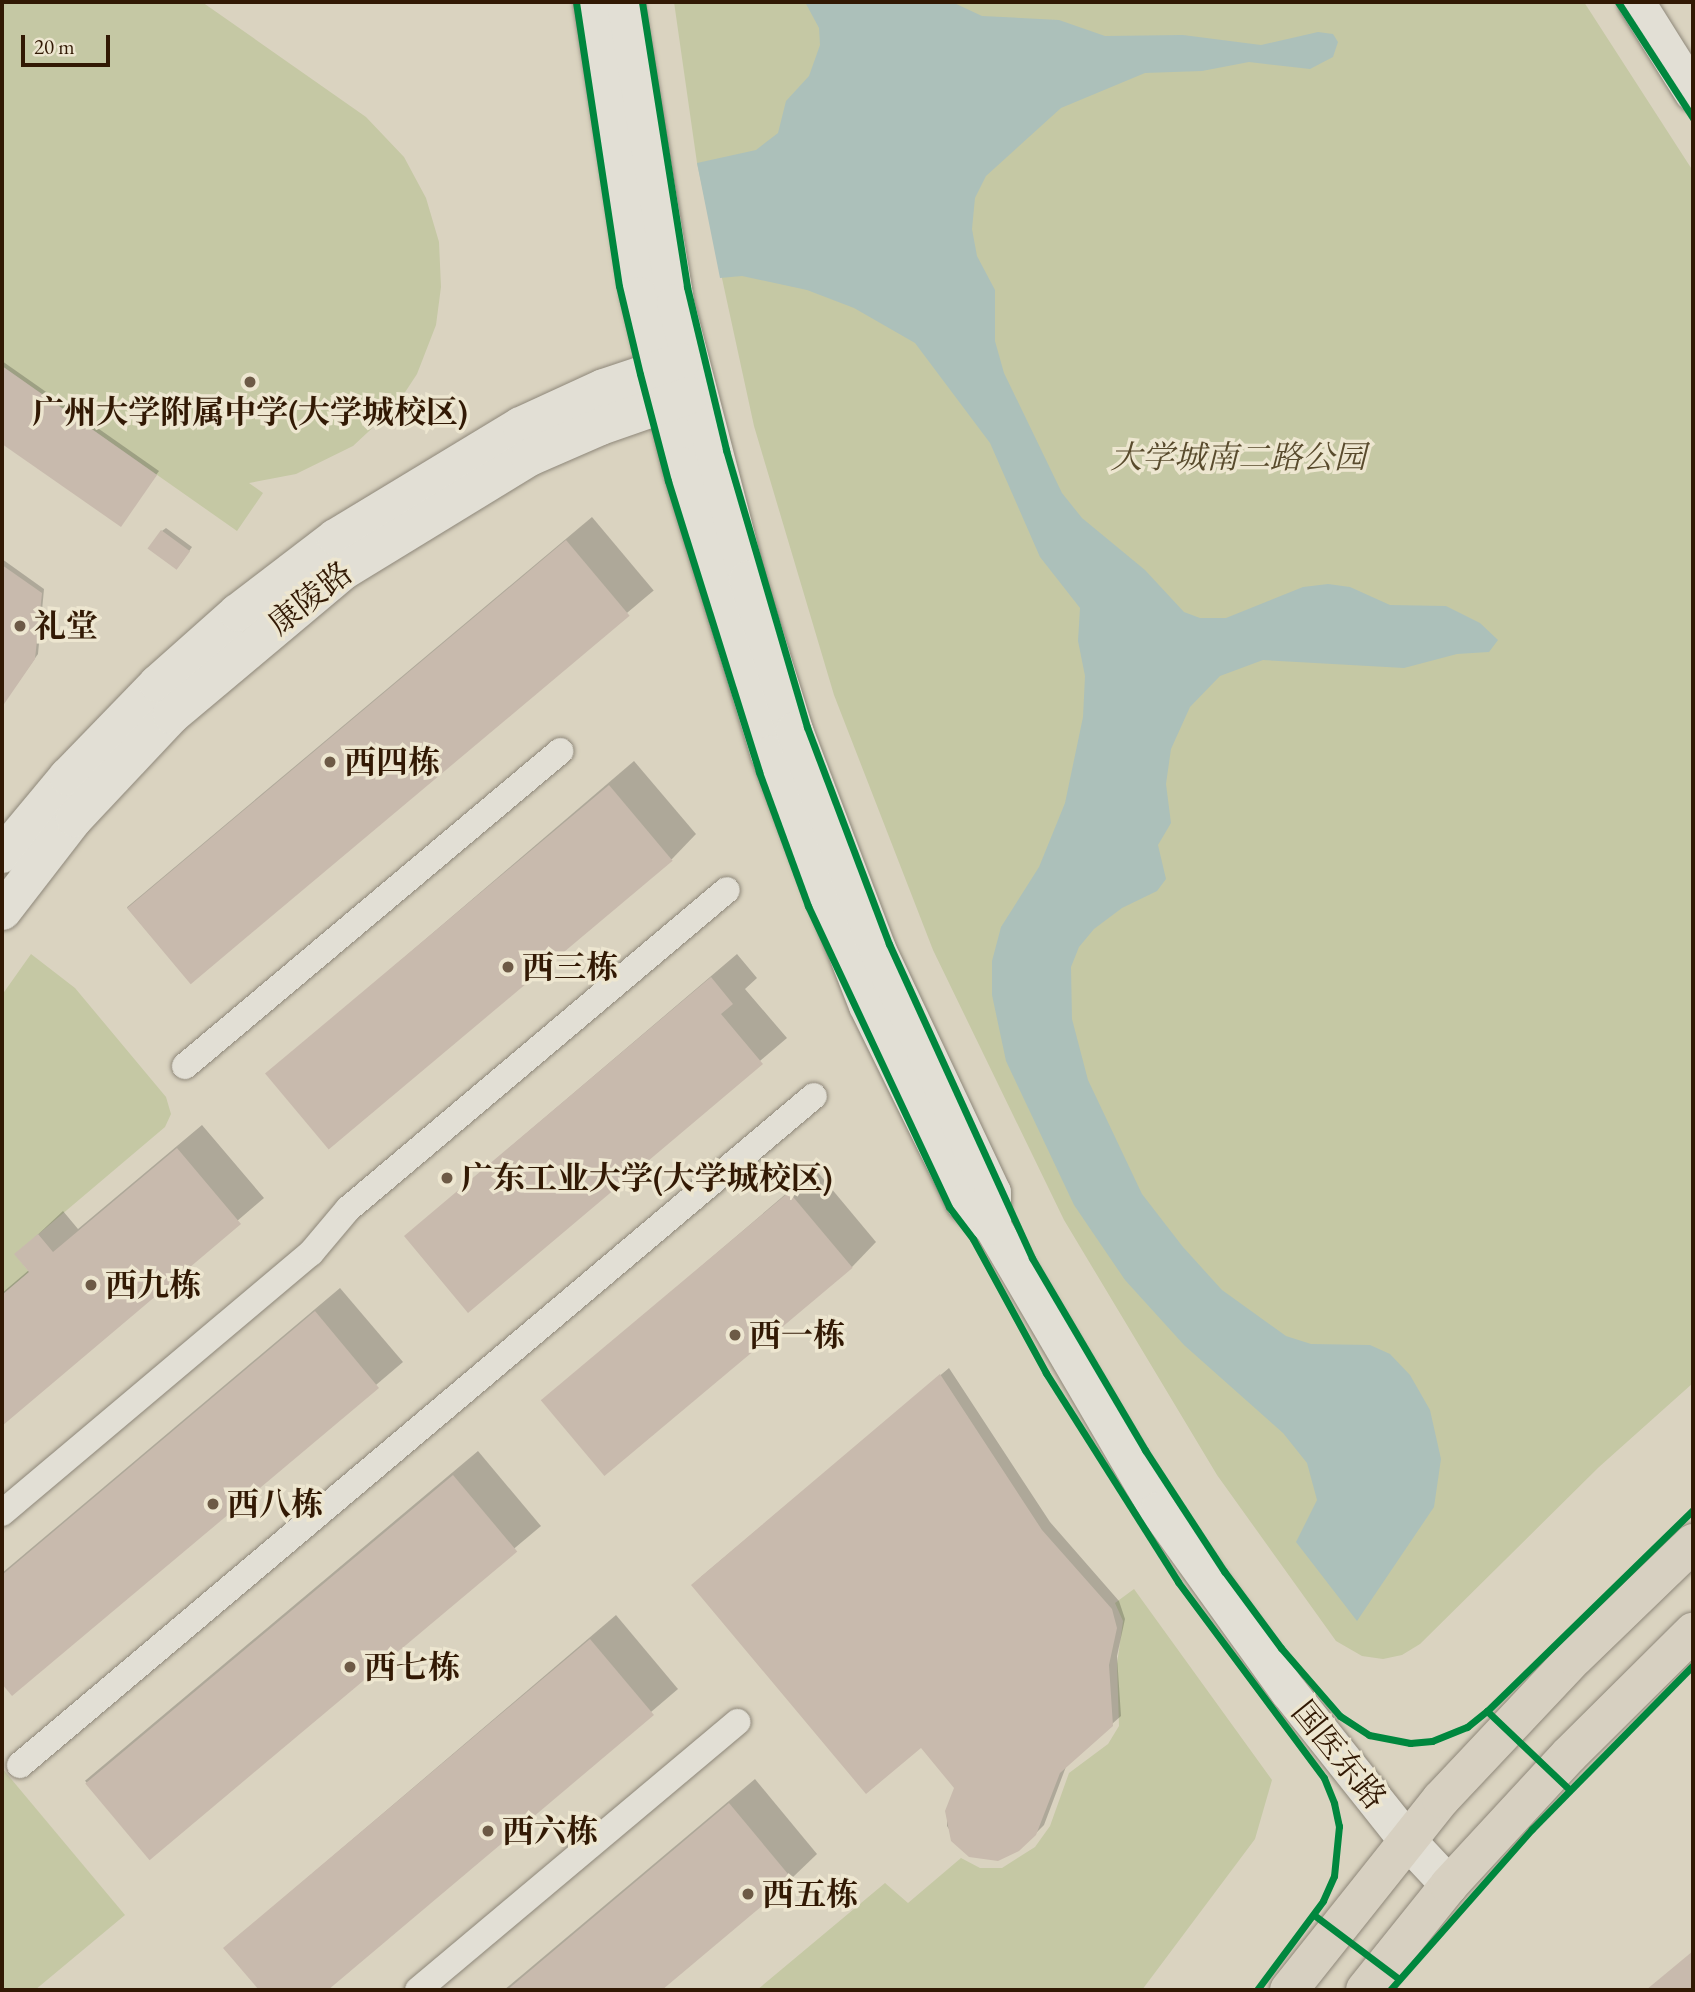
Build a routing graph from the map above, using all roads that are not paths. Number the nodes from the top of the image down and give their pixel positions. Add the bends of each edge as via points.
1 (592, 2) edge
2 (625, 2) edge
3 (1636, 2) edge
4 (1693, 93) edge
5 (677, 380) junction
6 (560, 751) dead end
7 (2, 854) edge
8 (727, 890) dead end
9 (2, 911) edge
10 (185, 1066) dead end
11 (814, 1096) dead end
12 (2, 1513) edge
13 (1693, 1544) edge
14 (1693, 1632) edge
15 (737, 1722) dead end
16 (20, 1765) dead end
17 (1406, 1839) junction
18 (1449, 1885) junction
19 (418, 1990) edge
20 (1289, 1990) edge
21 (1365, 1990) edge

1 - 5 main road, 国医东路 via 624,215
2 - 5 main road, 国医东路
3 - 4 main road
5 - 7 main road, 康陵路 via 520,425 335,537 237,612 157,683 67,776
5 - 9 main road, 康陵路 via 530,457 344,570 170,715 74,818
5 - 17 main road, 国医东路 via 742,676 817,886 923,1125 964,1202 992,1226 1070,1365 1189,1556
6 - 10 street
8 - 12 street via 348,1209 311,1253
11 - 16 street
13 - 17 main road via 1575,1657
14 - 18 main road via 1569,1755
15 - 19 street
17 - 18 main road, 国医东路
17 - 20 main road
18 - 21 main road

